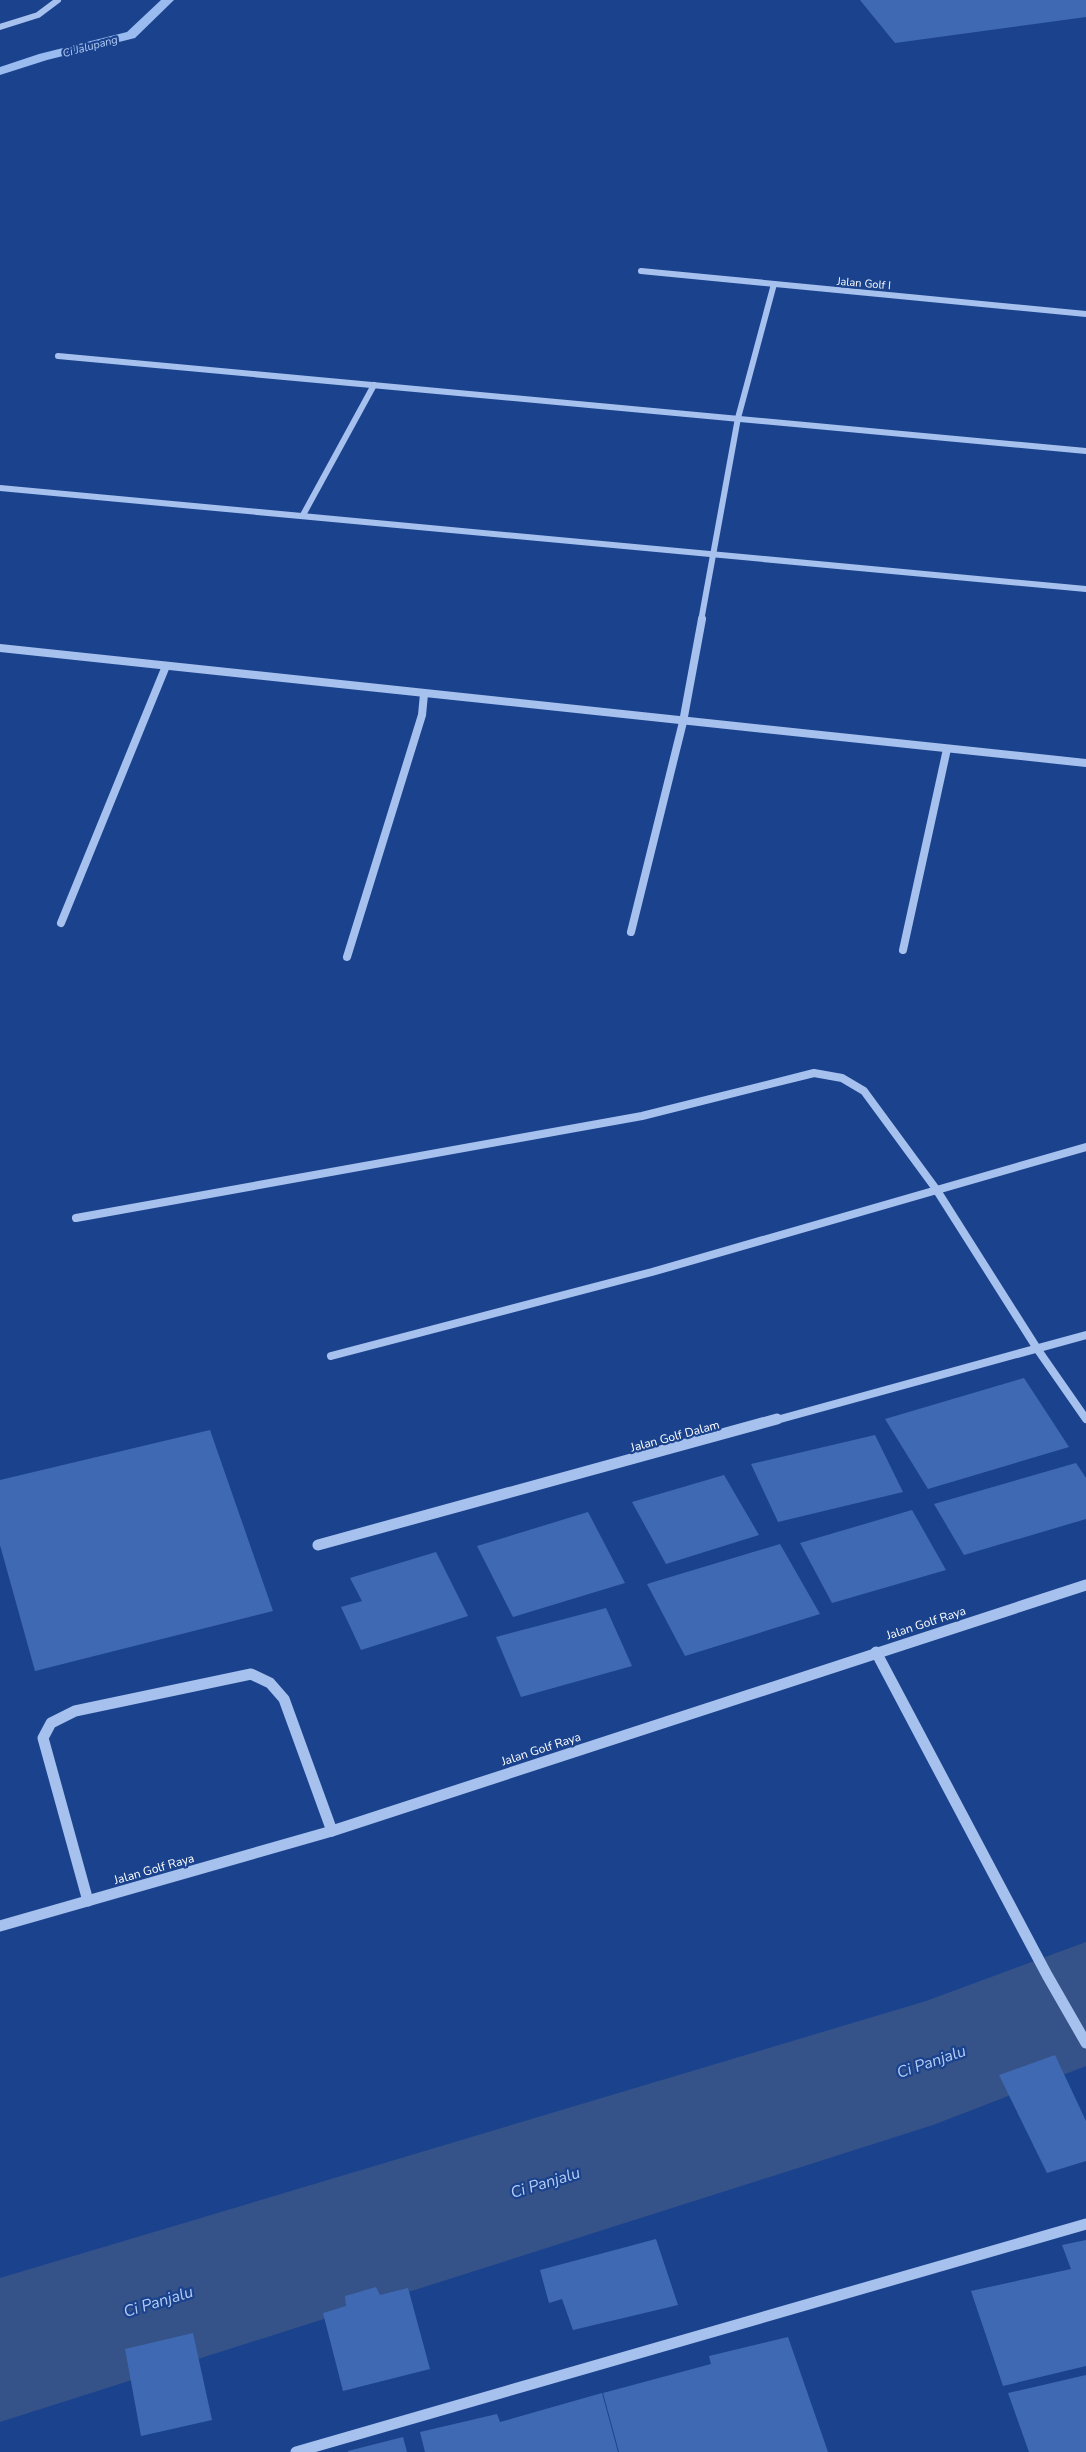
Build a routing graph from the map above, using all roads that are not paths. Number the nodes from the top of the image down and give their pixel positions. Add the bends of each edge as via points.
1 (58, 0) edge
2 (0, 27) edge
3 (641, 271) dead end
4 (774, 284) junction
5 (1086, 314) edge
6 (58, 356) dead end
7 (374, 385) junction
8 (738, 418) junction
9 (1086, 451) edge
10 (0, 488) edge
11 (304, 515) junction
12 (712, 553) junction
13 (1086, 589) edge
14 (0, 648) edge
15 (166, 666) junction
16 (424, 694) junction
17 (683, 722) junction
18 (947, 749) junction
19 (1086, 763) edge
20 (62, 923) dead end
21 (631, 932) dead end
22 (903, 950) dead end
23 (347, 957) dead end
24 (1086, 1147) edge
25 (936, 1189) junction
26 (76, 1218) dead end
27 (1086, 1336) edge
28 (1038, 1350) junction
29 (331, 1356) dead end
30 (1086, 1419) edge
31 (318, 1545) dead end
32 (1086, 1585) edge
33 (876, 1652) junction
34 (332, 1831) junction
35 (88, 1901) junction
36 (0, 1926) edge
37 (1086, 2043) edge
38 (1086, 2224) edge
39 (296, 2452) edge

1 - 2 street via 48,10 32,18
3 - 4 street, Jalan Golf I
4 - 5 street, Jalan Golf I
4 - 8 street
6 - 7 street
7 - 8 street
7 - 11 street
8 - 9 street
8 - 12 street
10 - 11 street
11 - 12 street
12 - 13 street
12 - 17 street
14 - 15 street
15 - 16 street
15 - 20 street
16 - 17 street
16 - 23 street via 422,715
17 - 18 street
17 - 21 street
18 - 19 street
18 - 22 street
24 - 25 street
25 - 26 street via 864,1091 842,1078 814,1073 642,1116
25 - 28 street
25 - 29 street via 652,1272
27 - 28 street, Jalan Golf Dalam
28 - 30 street
28 - 31 street, Jalan Golf Dalam
32 - 33 street, Jalan Golf Raya
33 - 34 street, Jalan Golf Raya
33 - 37 street
34 - 35 street, Jalan Golf Raya
34 - 35 street via 284,1699 270,1683 251,1674 75,1711 51,1723 43,1738
35 - 36 street, Jalan Golf Raya
38 - 39 street

